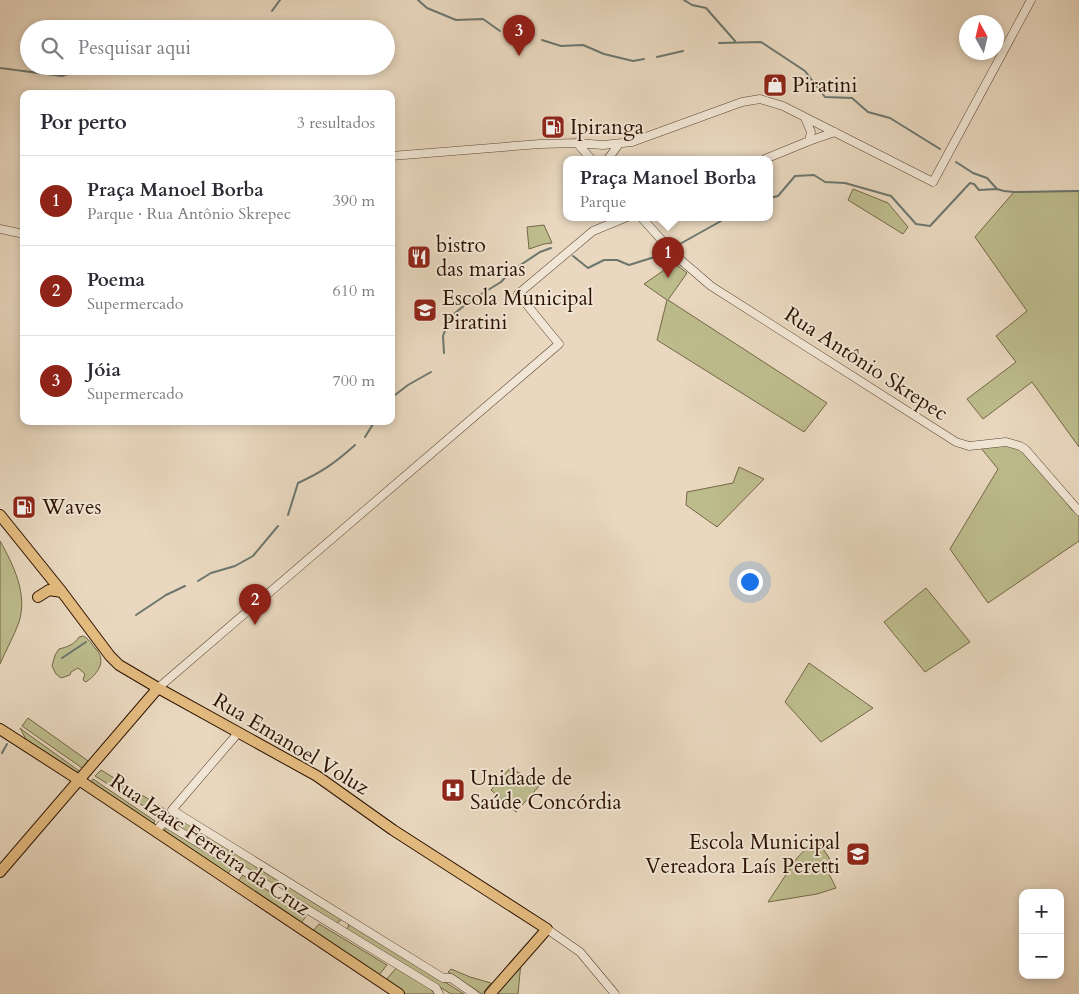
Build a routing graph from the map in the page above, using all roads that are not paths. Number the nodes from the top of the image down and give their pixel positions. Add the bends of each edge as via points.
1 (1031, 0) edge
2 (804, 116) junction
3 (835, 132) junction
4 (810, 141) junction
5 (577, 143) junction
6 (619, 144) junction
7 (603, 145) junction
8 (395, 156) edge
9 (588, 156) edge
10 (606, 156) edge
11 (609, 156) edge
12 (772, 156) edge
13 (617, 221) edge
14 (645, 221) edge
15 (0, 229) edge
16 (20, 233) edge
17 (1079, 510) edge
18 (0, 515) edge
19 (62, 592) junction
20 (38, 597) dead end
21 (158, 688) junction
22 (0, 729) edge
23 (238, 733) junction
24 (79, 780) junction
25 (156, 831) junction
26 (0, 872) edge
27 (289, 883) junction
28 (278, 892) junction
29 (345, 918) junction
30 (337, 928) junction
31 (547, 929) junction
32 (399, 994) edge
33 (439, 994) edge
34 (474, 994) edge
35 (490, 994) edge
36 (615, 994) edge

1 - 3 street via 933,182
2 - 3 street
2 - 4 street via 810,128
2 - 6 street via 760,99 742,102
3 - 4 street
4 - 12 street
5 - 7 street
5 - 8 street
5 - 9 street
6 - 7 street
6 - 11 street
7 - 10 street
13 - 21 street via 593,231 518,294 559,344
14 - 17 street, Rua Antônio Skrepec via 675,255 711,286 956,442 969,446 1006,442 1025,448
15 - 16 street
18 - 19 main road, Rua Emanoel Voluz
19 - 20 main road via 49,590
19 - 21 main road, Rua Emanoel Voluz via 119,665
21 - 23 main road, Rua Emanoel Voluz
21 - 24 main road
22 - 24 main road, Rua Izaac Ferreira da Cruz
23 - 27 street via 172,810
23 - 31 main road, Rua Emanoel Voluz via 316,776
24 - 25 main road, Rua Izaac Ferreira da Cruz
24 - 26 main road
25 - 28 street via 164,822
25 - 32 main road, Rua Izaac Ferreira da Cruz
27 - 28 street via 281,886
27 - 29 street
28 - 30 street
29 - 30 street via 344,926
29 - 34 street
30 - 33 street via 436,988
31 - 35 main road
31 - 36 street, Rua Emanoel Voluz via 580,952

